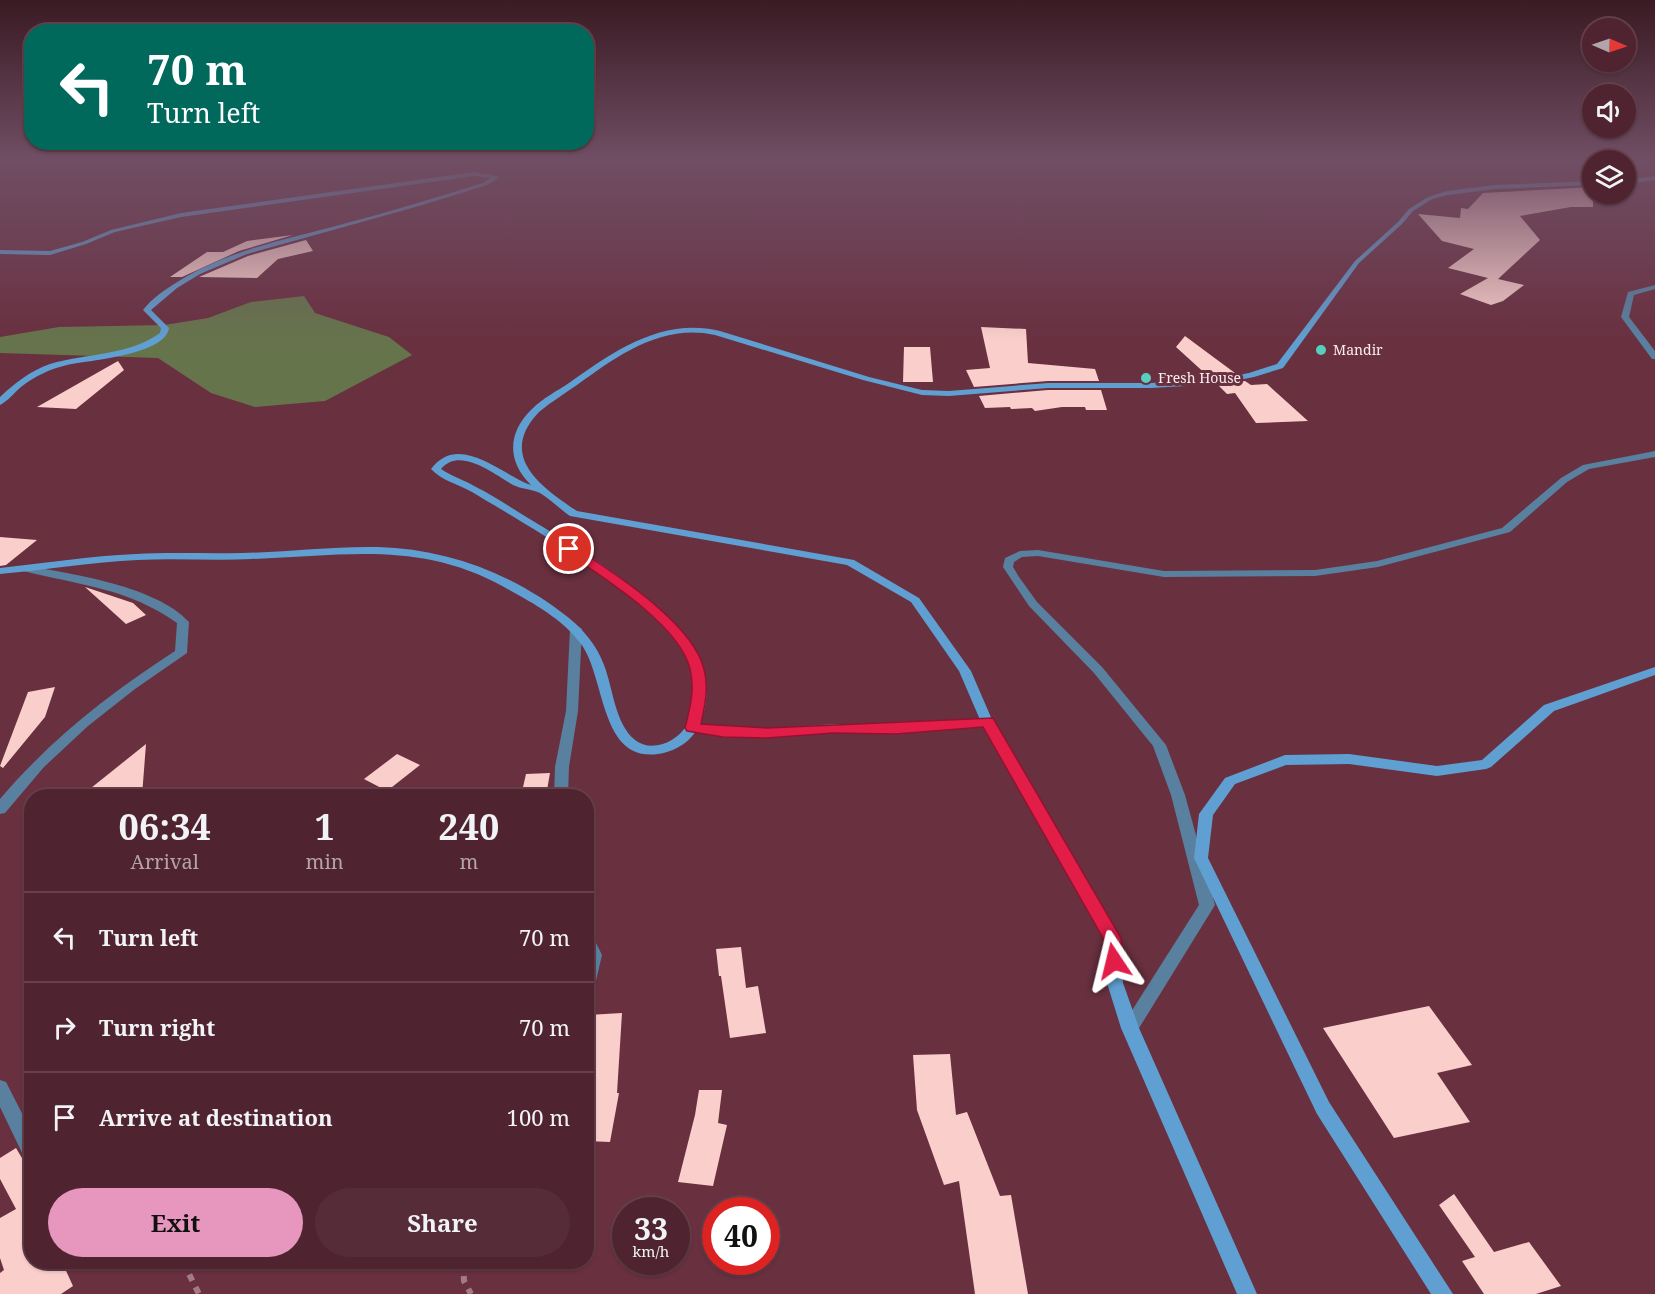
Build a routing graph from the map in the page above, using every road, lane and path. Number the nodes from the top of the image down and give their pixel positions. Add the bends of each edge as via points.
1 (162, 219) edge
2 (368, 219) edge
3 (1401, 219) edge
4 (0, 252) edge
5 (1655, 287) edge
6 (1655, 357) edge
7 (0, 402) edge
8 (1655, 454) edge
9 (541, 490) junction
10 (27, 569) junction
11 (0, 572) edge
12 (576, 630) junction
13 (1655, 671) edge
14 (987, 722) junction
15 (693, 728) junction
16 (561, 789) edge
17 (0, 809) edge
18 (1130, 1028) junction
19 (0, 1088) edge
20 (24, 1137) edge
21 (186, 1269) edge
22 (463, 1269) edge
23 (198, 1294) edge
24 (471, 1294) edge
25 (1247, 1294) edge
26 (1443, 1294) edge

1 - 4 main road via 113,231 50,253
2 - 7 main road via 246,250 216,262 151,304 147,310 165,328 157,340 51,367 24,380
3 - 9 main road via 1357,262 1280,366 1244,377 1213,382 934,393 859,378 710,331 667,333 635,343 534,412 521,434 517,451 522,466
5 - 6 street via 1631,294 1625,317
8 - 18 street via 1586,467 1557,486 1506,530 1378,564 1315,573 1220,575 1164,574 1038,553 1020,554 1009,560 1008,567 1033,604 1098,670 1159,745 1178,795 1207,905
9 - 14 main road via 574,514 850,562 915,600 965,671
9 - 15 main road via 520,484 470,458 447,459 436,469 588,561 669,625 697,668 700,696
10 - 11 main road
10 - 12 main road via 139,557 415,552 483,571 541,603
10 - 17 street via 112,586 168,609 183,622 181,653 107,704 27,774
12 - 15 main road via 602,671 619,733 626,742 636,749 667,748
12 - 16 street via 572,711
13 - 26 main road via 1549,708 1486,764 1437,771 1349,759 1286,760 1230,781 1206,814 1201,858 1323,1108
14 - 15 street via 767,733
14 - 18 main road via 1112,938 1115,983
18 - 25 main road
19 - 20 street
21 - 23 path
22 - 24 path

